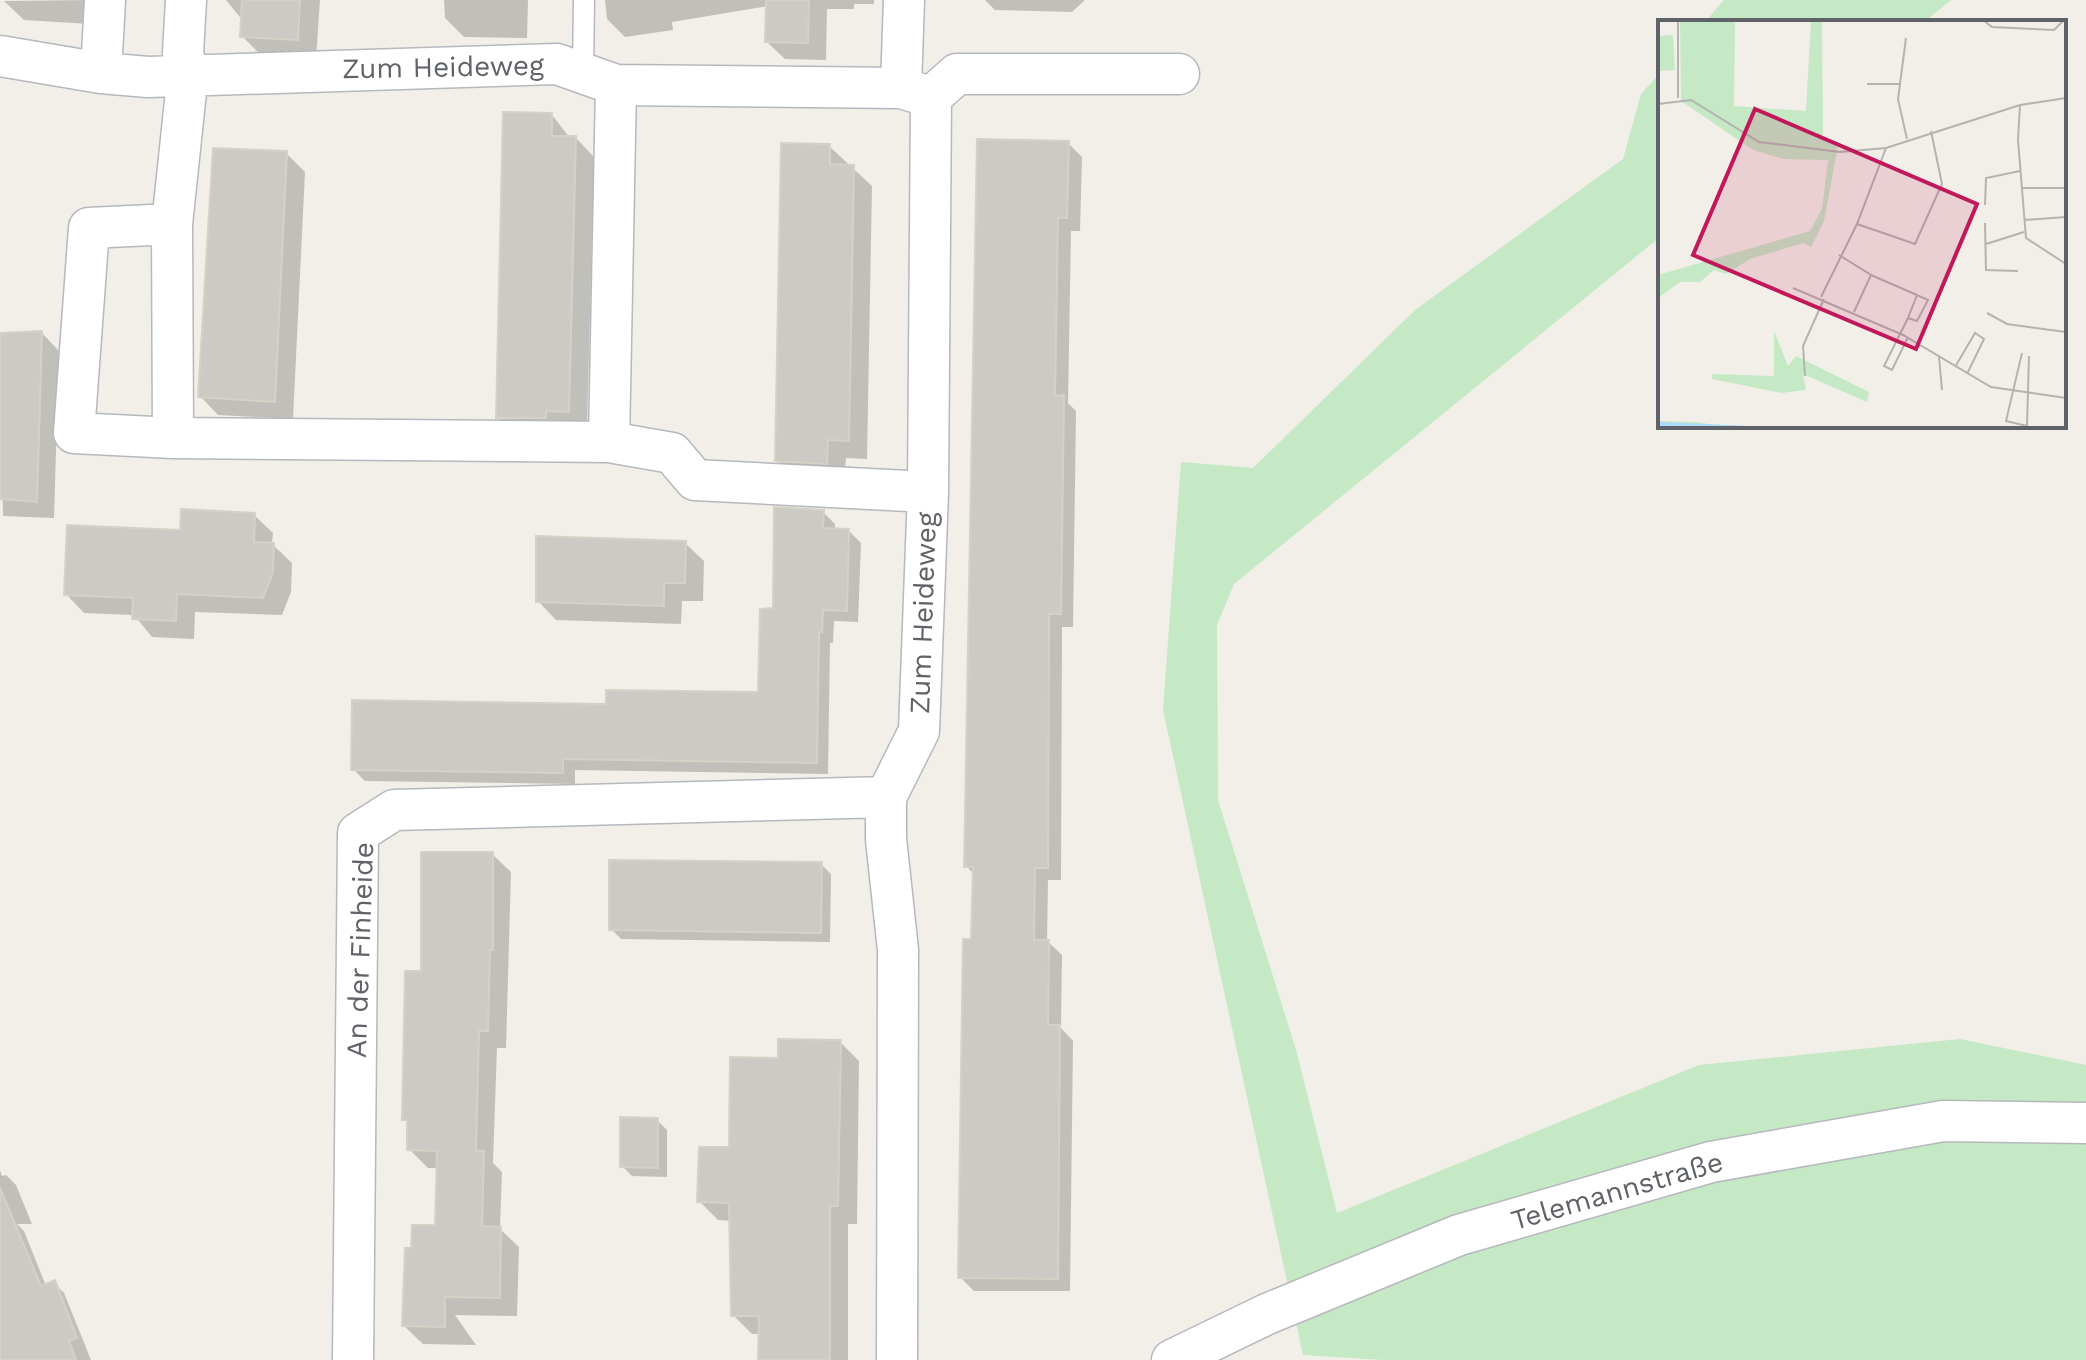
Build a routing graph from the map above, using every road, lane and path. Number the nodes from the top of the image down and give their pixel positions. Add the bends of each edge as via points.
1 (105, 0) edge
2 (186, 0) edge
3 (584, 0) edge
4 (904, 0) edge
5 (0, 56) edge
6 (101, 73) junction
7 (188, 73) junction
8 (1179, 74) dead end
9 (599, 79) junction
10 (916, 93) junction
11 (172, 224) junction
12 (173, 438) junction
13 (609, 442) junction
14 (928, 492) junction
15 (886, 797) junction
16 (2086, 1123) edge
17 (353, 1360) edge
18 (897, 1360) edge
19 (1172, 1360) edge

1 - 6 street
2 - 7 street via 183,53
3 - 9 lane
4 - 10 street
5 - 6 street, Zum Heideweg
6 - 7 street, Zum Heideweg
7 - 9 street, Zum Heideweg via 557,64
7 - 11 street
8 - 10 street via 957,74
9 - 10 street, Zum Heideweg
9 - 13 street
10 - 14 street, Zum Heideweg
11 - 12 street
11 - 12 street via 89,228 74,433
12 - 13 street
13 - 14 street via 672,453 695,480
14 - 15 street, Zum Heideweg via 919,731
15 - 17 street, An der Finheide via 394,810 358,833
15 - 18 street, Zum Heideweg via 898,950
16 - 19 street, Telemannstraße via 1943,1121 1711,1162 1459,1235 1267,1314

